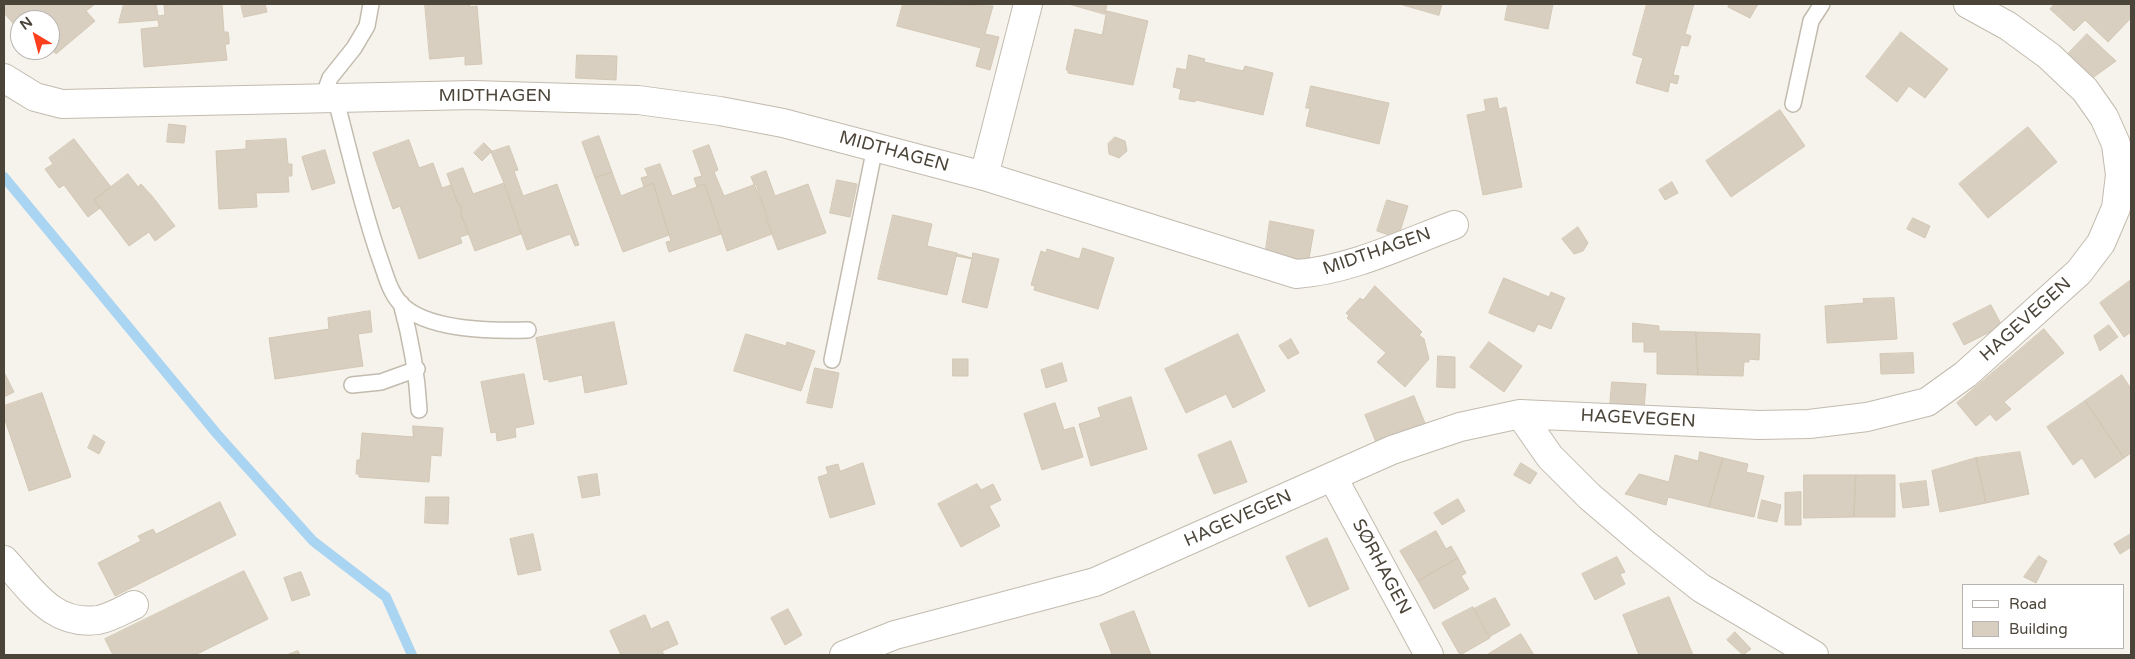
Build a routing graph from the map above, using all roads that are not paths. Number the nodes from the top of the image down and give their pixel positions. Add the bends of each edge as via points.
1 (371, 4) edge
2 (1028, 4) edge
3 (1822, 4) edge
4 (1968, 4) edge
5 (4, 78) edge
6 (329, 97) junction
7 (1792, 104) dead end
8 (874, 147) junction
9 (984, 176) junction
10 (1454, 224) dead end
11 (400, 304) junction
12 (528, 330) dead end
13 (832, 360) dead end
14 (417, 369) junction
15 (352, 385) dead end
16 (419, 410) dead end
17 (1520, 414) junction
18 (1333, 478) junction
19 (4, 560) edge
20 (134, 605) dead end
21 (844, 655) edge
22 (1429, 655) edge
23 (1814, 655) edge

1 - 6 lane via 367,26 330,78
2 - 9 street
3 - 7 lane via 1811,21
4 - 17 street, HAGEVEGEN via 2022,36 2085,90 2104,117 2116,144 2120,175 2116,208 2101,244 2080,272 1966,374 1927,402 1867,417 1809,424 1759,425
5 - 6 street, MIDTHAGEN via 35,97 62,104
6 - 8 street, MIDTHAGEN via 473,95 638,100 783,123
6 - 11 lane via 370,233 389,285
8 - 9 street, MIDTHAGEN
8 - 13 lane
9 - 10 street, MIDTHAGEN via 1296,274 1344,266
11 - 12 lane via 420,316 450,325 486,331
11 - 14 lane
14 - 15 lane via 381,382
14 - 16 lane
17 - 18 street, HAGEVEGEN via 1460,427 1409,444
17 - 23 street via 1550,457 1644,543 1700,588
18 - 21 street, HAGEVEGEN via 1095,582 895,635
18 - 22 street, SØRHAGEN
19 - 20 street via 52,611 72,620 100,620

